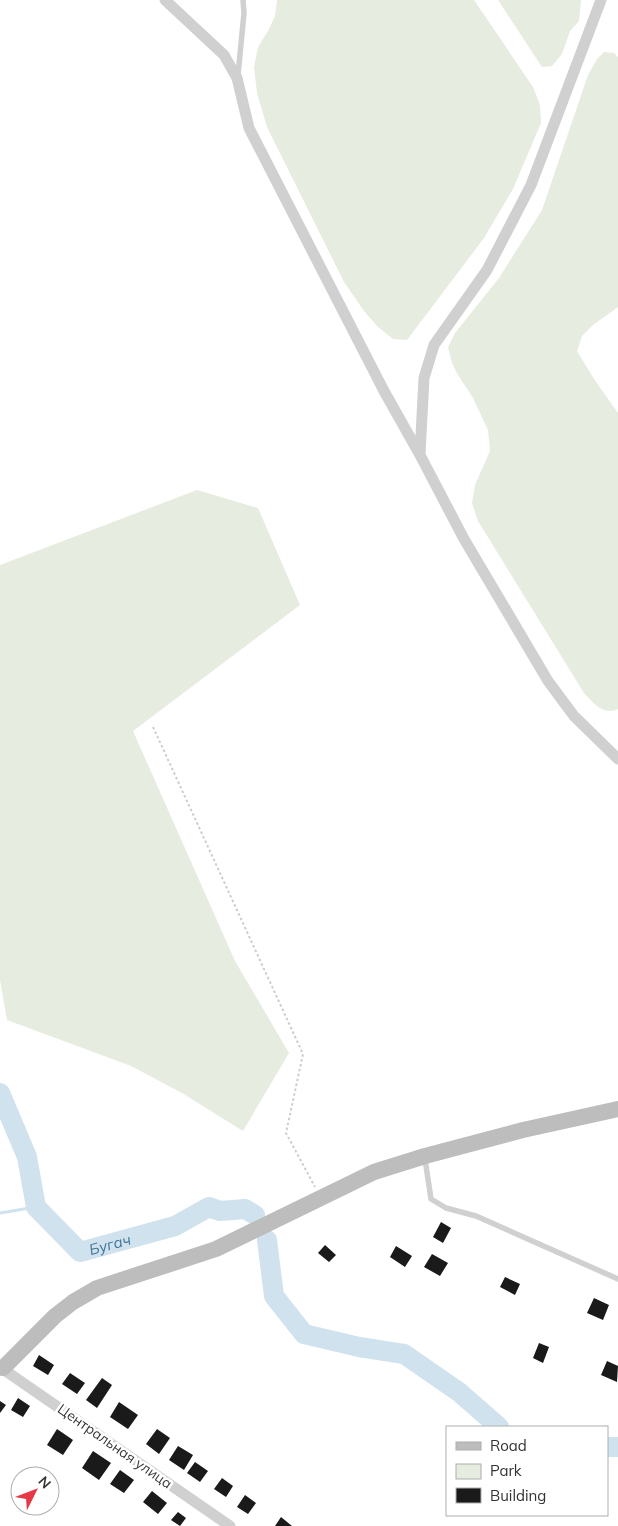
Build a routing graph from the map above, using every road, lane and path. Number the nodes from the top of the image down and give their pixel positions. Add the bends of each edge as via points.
1 (165, 0) edge
2 (243, 0) edge
3 (601, 0) edge
4 (237, 78) junction
5 (420, 455) junction
6 (153, 727) dead end
7 (618, 759) edge
8 (618, 1109) edge
9 (425, 1156) junction
10 (320, 1198) junction
11 (618, 1279) edge
12 (2, 1367) edge
13 (230, 1526) edge

1 - 4 street via 224,55
2 - 4 lane
3 - 5 street via 530,185 487,270 434,345 424,378
4 - 5 street via 248,128
5 - 7 street via 464,539 548,681 574,716
6 - 10 path via 303,1054 286,1133
8 - 9 street
9 - 10 street via 374,1172
9 - 11 lane via 431,1199
10 - 12 street via 216,1249 97,1288 54,1316
12 - 13 street, Центральная улица

